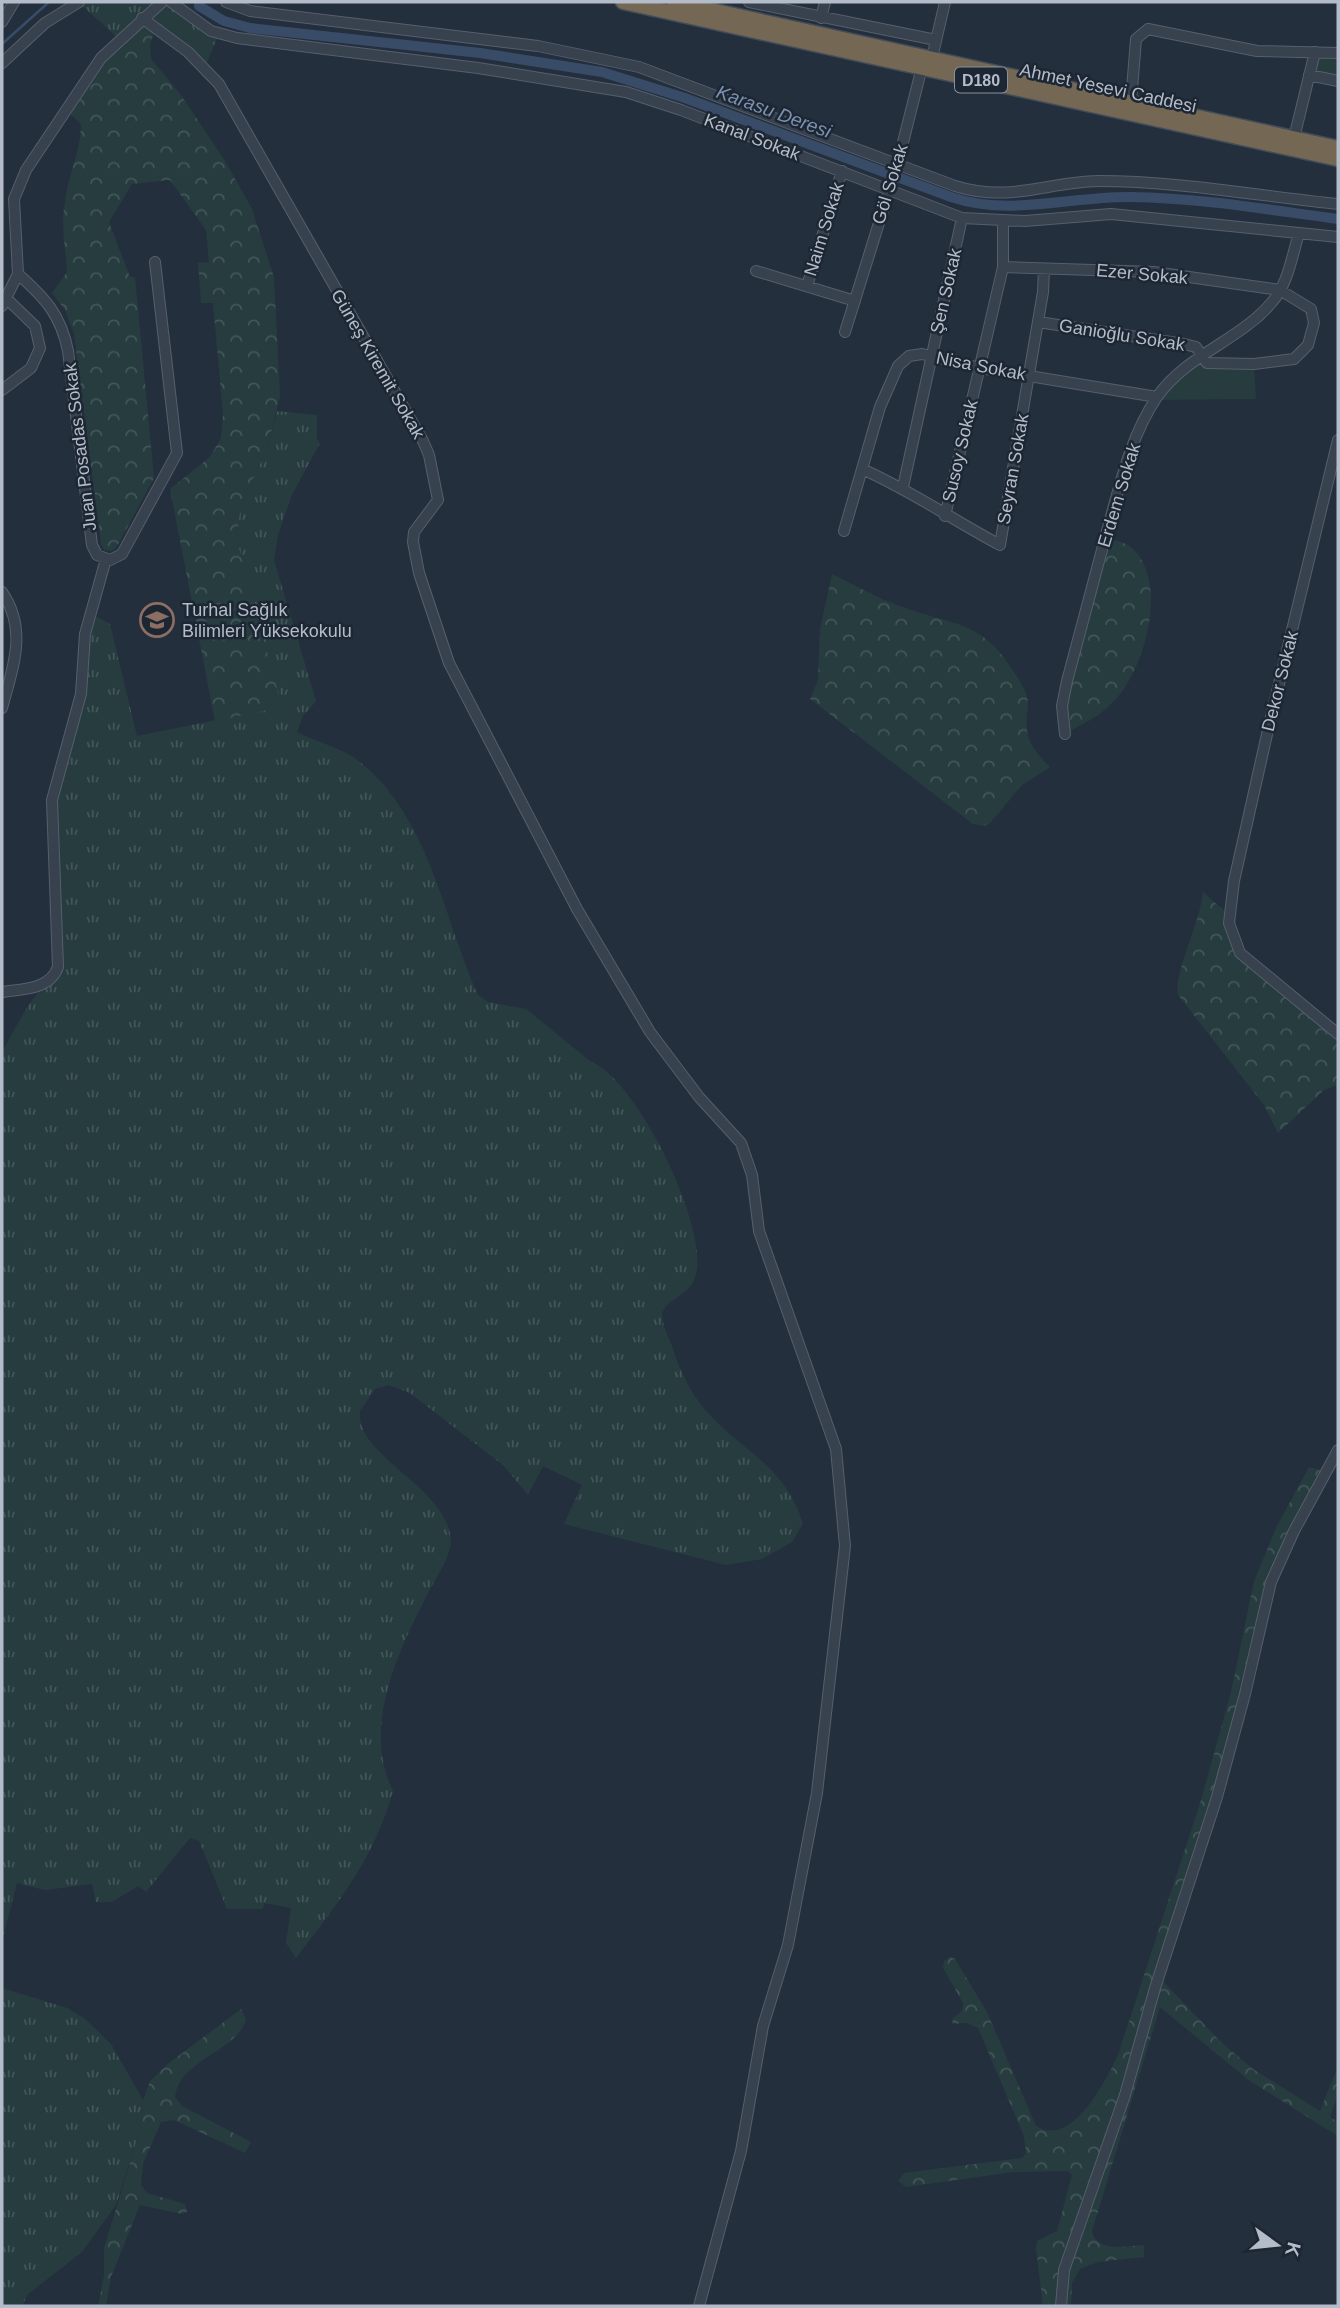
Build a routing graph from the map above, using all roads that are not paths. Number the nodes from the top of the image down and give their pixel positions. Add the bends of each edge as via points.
1 (14, 2) edge
2 (79, 2) edge
3 (171, 2) edge
4 (226, 2) edge
5 (623, 2) edge
6 (674, 2) edge
7 (755, 2) edge
8 (825, 2) edge
9 (945, 2) edge
10 (159, 3) edge
11 (142, 18) junction
12 (821, 18) junction
13 (2, 22) edge
14 (936, 40) junction
15 (1314, 52) junction
16 (1338, 53) edge
17 (2, 62) edge
18 (927, 63) junction
19 (1309, 75) junction
20 (1338, 81) edge
21 (1131, 102) junction
22 (1294, 138) junction
23 (1338, 148) edge
24 (1338, 159) edge
25 (898, 162) junction
26 (842, 172) junction
27 (889, 188) junction
28 (1338, 204) edge
29 (962, 218) junction
30 (1003, 221) junction
31 (1298, 233) junction
32 (1338, 237) edge
33 (155, 262) dead end
34 (1003, 267) junction
35 (1044, 269) junction
36 (756, 271) dead end
37 (18, 274) junction
38 (807, 286) junction
39 (1280, 290) junction
40 (855, 300) junction
41 (4, 302) edge
42 (1038, 322) junction
43 (845, 332) dead end
44 (1201, 354) junction
45 (932, 356) junction
46 (980, 368) junction
47 (1029, 375) junction
48 (2, 390) edge
49 (1157, 397) junction
50 (1338, 440) edge
51 (862, 469) junction
52 (903, 487) junction
53 (945, 516) junction
54 (844, 531) dead end
55 (106, 559) junction
56 (2, 592) edge
57 (6, 678) edge
58 (2, 708) edge
59 (1065, 734) dead end
60 (2, 992) edge
61 (1338, 1034) edge
62 (1338, 1450) edge
63 (699, 2306) edge
64 (1061, 2306) edge

1 - 13 street
2 - 17 street via 45,23
3 - 26 street, Kanal Sokak via 201,26 226,36 568,80 626,93
4 - 25 street via 250,11 538,47 639,67
5 - 18 highway, Ahmet Yesevi Caddesi / D180
6 - 18 highway, Ahmet Yesevi Caddesi / D180
7 - 12 street
8 - 12 street
9 - 14 street, Göl Sokak
10 - 11 street
11 - 37 street via 92,70 19,184 14,214
11 - 63 street, Güneş Kiremit Sokak via 188,52 219,84 423,441 438,496 435,507 414,532 413,546 450,663 577,909 650,1032 741,1143 752,1175 763,1243 836,1449 845,1546 817,1793 788,1945 763,2026 741,2151
12 - 14 street
14 - 18 street, Göl Sokak
15 - 16 street
15 - 19 street
15 - 21 street via 1257,51 1148,29 1136,39
18 - 21 highway, Ahmet Yesevi Caddesi / D180
18 - 24 highway, Ahmet Yesevi Caddesi / D180
18 - 25 street, Göl Sokak
19 - 20 street
19 - 22 street
21 - 22 highway, Ahmet Yesevi Caddesi / D180
22 - 23 highway, Ahmet Yesevi Caddesi / D180
25 - 27 street, Göl Sokak
25 - 28 street via 983,193 1016,193 1094,181 1136,182
26 - 27 street, Kanal Sokak
26 - 38 street, Naim Sokak
27 - 29 street, Kanal Sokak
27 - 40 street, Göl Sokak
29 - 30 street, Kanal Sokak
29 - 45 street, Şen Sokak
30 - 31 street, Kanal Sokak via 1111,214
30 - 34 street, Susoy Sokak
31 - 32 street, Kanal Sokak
31 - 39 street, Erdem Sokak
33 - 55 street via 177,453 122,554
34 - 35 street, Ezer Sokak
34 - 46 street, Susoy Sokak
35 - 39 street, Ezer Sokak via 1119,269
35 - 42 street, Seyran Sokak
36 - 38 street
37 - 41 street
37 - 55 street, Juan Posadas Sokak via 51,305 62,323 92,545 97,555
38 - 40 street
39 - 44 street, Erdem Sokak via 1265,310
39 - 44 street, Ganioğlu Sokak via 1311,309 1314,323 1305,351 1287,361 1254,364 1207,363
40 - 43 street, Göl Sokak
41 - 48 street via 35,326 40,348 31,368
42 - 44 street, Ganioğlu Sokak via 1184,344
42 - 47 street, Seyran Sokak
44 - 49 street, Erdem Sokak
45 - 46 street, Nisa Sokak
45 - 51 street, Nisa Sokak via 909,356 898,366
45 - 52 street, Şen Sokak
46 - 47 street, Nisa Sokak
46 - 53 street, Susoy Sokak
47 - 49 street, Nisa Sokak
47 - 53 street, Seyran Sokak via 1000,545
49 - 59 street, Erdem Sokak via 1123,472 1067,681 1062,706
50 - 61 street, Dekor Sokak via 1234,881 1229,923 1240,953
51 - 52 street
51 - 54 street, Nisa Sokak
52 - 53 street
55 - 60 street via 87,623 80,694 52,800 58,967 43,985
56 - 57 street via 17,626
57 - 58 street
62 - 64 street via 1271,1582 1217,1797 1125,2095 1065,2270

